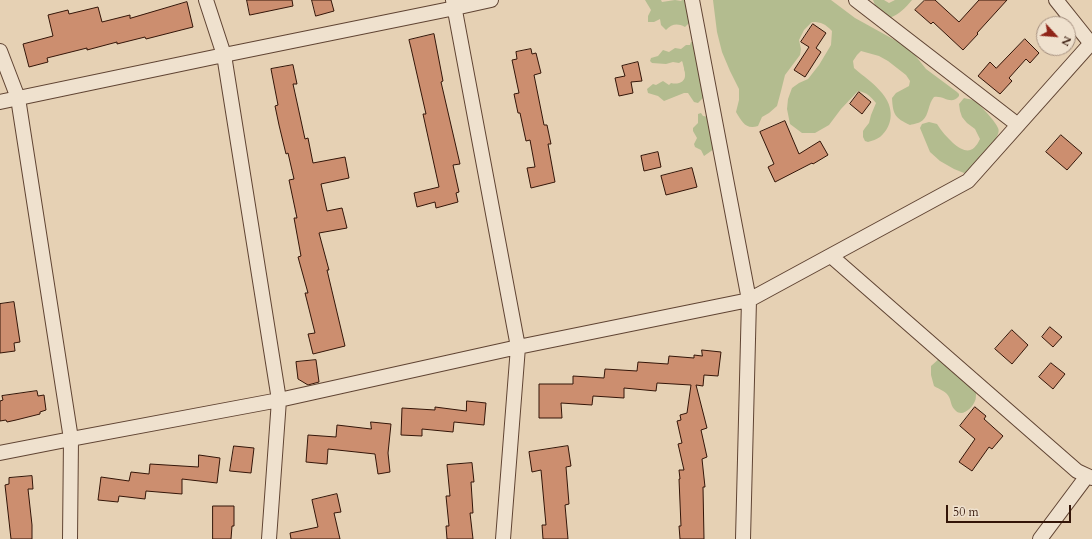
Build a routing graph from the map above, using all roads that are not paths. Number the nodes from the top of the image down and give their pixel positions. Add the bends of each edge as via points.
1 (206, 0) edge
2 (491, 0) edge
3 (692, 0) edge
4 (856, 0) edge
5 (1056, 0) edge
6 (454, 4) edge
7 (1092, 44) edge
8 (0, 51) edge
9 (224, 55) junction
10 (18, 98) junction
11 (0, 102) edge
12 (1018, 125) junction
13 (831, 256) junction
14 (749, 300) junction
15 (518, 347) junction
16 (279, 400) junction
17 (71, 439) junction
18 (0, 453) edge
19 (1090, 477) edge
20 (70, 539) edge
21 (268, 539) edge
22 (503, 539) edge
23 (743, 539) edge
24 (1040, 539) edge

1 - 9 street
2 - 6 street
3 - 14 street
4 - 12 street
5 - 7 street
6 - 9 street
6 - 15 street
7 - 12 street
8 - 10 street
9 - 10 street
9 - 16 street
10 - 11 street
10 - 17 street
12 - 13 street via 968,181
13 - 14 street
13 - 19 street via 1077,471
14 - 15 street
14 - 23 street
15 - 16 street
15 - 22 street
16 - 17 street
16 - 21 street
17 - 18 street
17 - 20 street
19 - 24 street

